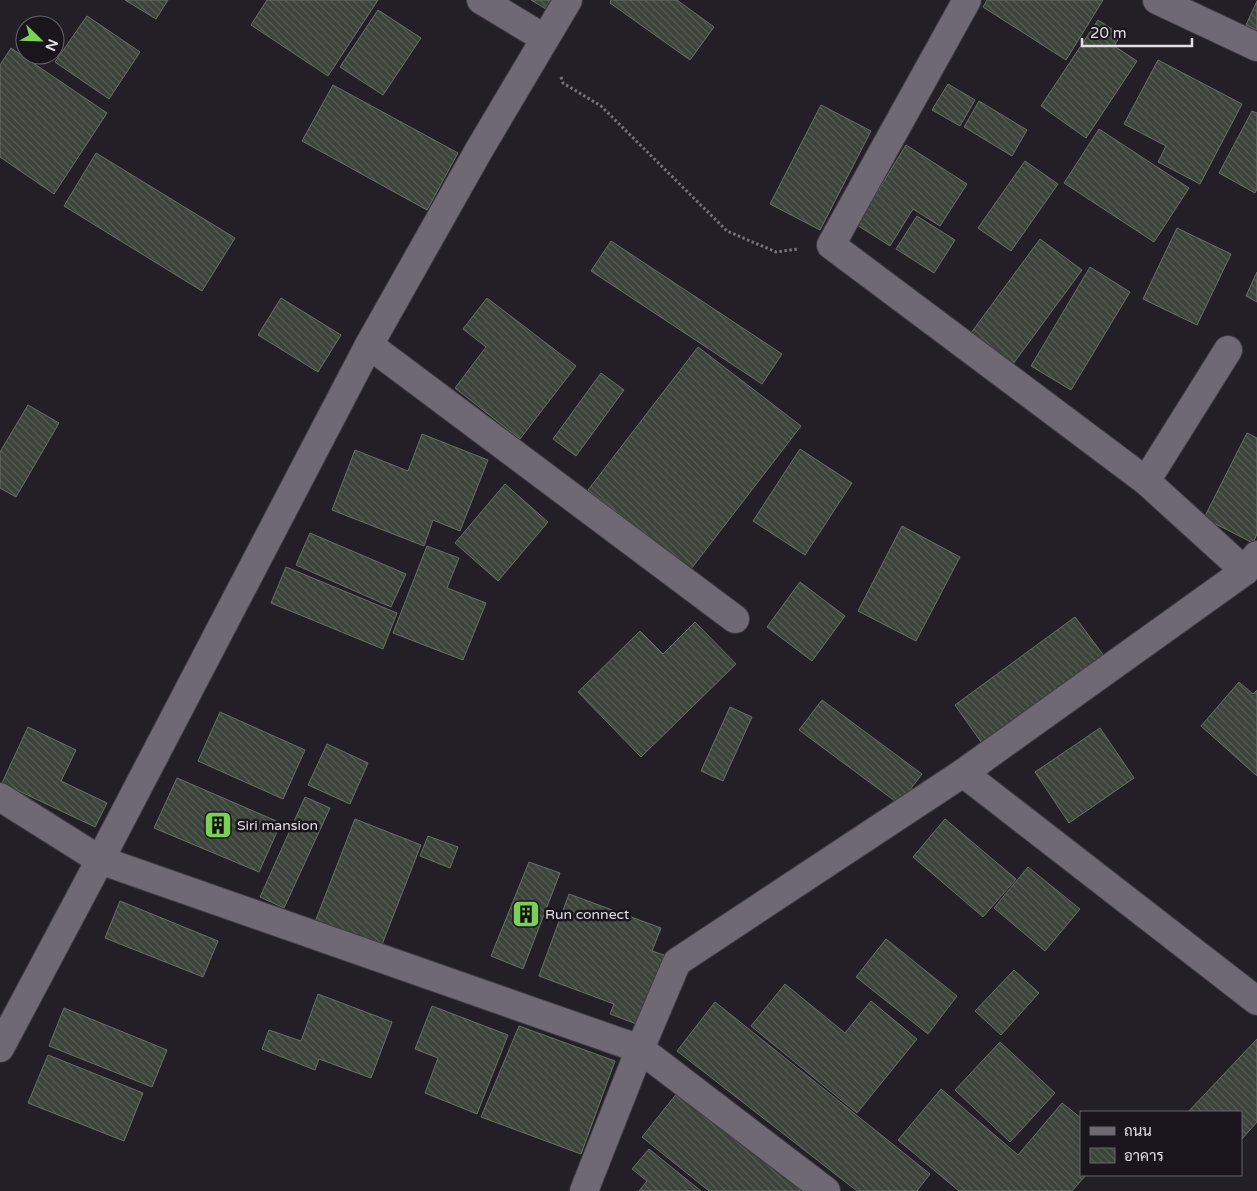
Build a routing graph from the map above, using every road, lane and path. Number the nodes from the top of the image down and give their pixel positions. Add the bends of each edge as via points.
1 (481, 0) edge
2 (568, 0) edge
3 (967, 0) edge
4 (1157, 0) edge
5 (544, 38) junction
6 (1257, 46) edge
7 (831, 245) junction
8 (369, 345) junction
9 (1228, 350) dead end
10 (1146, 481) junction
11 (1251, 563) edge
12 (735, 619) dead end
13 (963, 773) junction
14 (0, 797) edge
15 (100, 860) junction
16 (1257, 1001) edge
17 (0, 1048) edge
18 (640, 1049) junction
19 (584, 1191) edge
20 (826, 1191) edge

1 - 5 street
2 - 5 street
3 - 7 street
4 - 6 street
5 - 7 path via 564,83 601,106 727,231 776,252
5 - 8 street
7 - 10 street
8 - 12 street
8 - 15 street
9 - 10 street
10 - 11 street
11 - 13 street
13 - 16 street
13 - 18 street via 677,962
14 - 15 street
15 - 17 street
15 - 18 street
18 - 19 street
18 - 20 street

